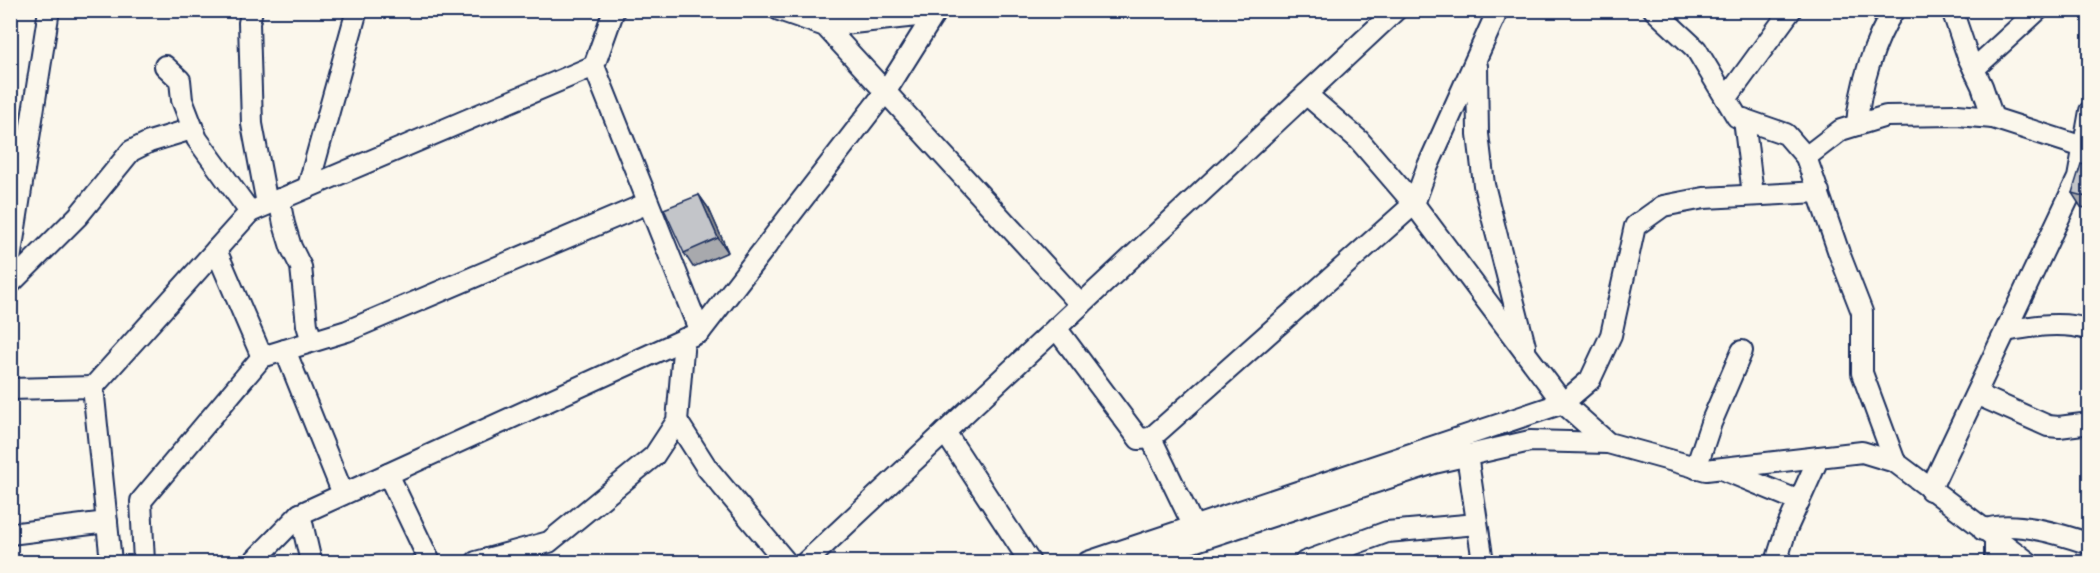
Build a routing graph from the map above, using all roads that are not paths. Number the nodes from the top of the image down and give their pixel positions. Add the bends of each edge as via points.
1 (49, 10) edge
2 (252, 10) edge
3 (357, 10) edge
4 (614, 10) edge
5 (779, 10) edge
6 (1396, 10) edge
7 (1498, 10) edge
8 (1791, 10) edge
9 (1894, 10) edge
10 (1952, 10) edge
11 (2038, 10) edge
12 (1656, 11) edge
13 (936, 12) edge
14 (825, 26) junction
15 (1477, 59) junction
16 (165, 66) dead end
17 (594, 66) junction
18 (1974, 69) junction
19 (885, 92) junction
20 (1306, 94) junction
21 (1726, 99) junction
22 (2089, 115) edge
23 (1993, 118) junction
24 (1744, 119) junction
25 (1857, 125) junction
26 (192, 129) junction
27 (2083, 147) junction
28 (1806, 157) junction
29 (308, 187) junction
30 (1819, 192) junction
31 (1753, 195) junction
32 (648, 203) junction
33 (1414, 204) junction
34 (266, 205) junction
35 (216, 250) junction
36 (10, 260) edge
37 (10, 284) edge
38 (1081, 305) junction
39 (1056, 328) junction
40 (2090, 330) edge
41 (2006, 331) junction
42 (692, 336) junction
43 (312, 341) junction
44 (285, 350) junction
45 (1742, 351) dead end
46 (1527, 355) junction
47 (262, 357) junction
48 (93, 387) junction
49 (10, 389) edge
50 (1976, 394) junction
51 (1563, 403) junction
52 (677, 421) junction
53 (2090, 423) edge
54 (945, 432) junction
55 (1151, 438) junction
56 (1608, 442) junction
57 (1467, 455) junction
58 (1819, 457) junction
59 (1895, 462) junction
60 (1696, 468) junction
61 (1721, 469) junction
62 (388, 474) junction
63 (1930, 490) junction
64 (343, 494) junction
65 (1799, 501) junction
66 (300, 514) junction
67 (107, 522) junction
68 (1477, 524) junction
69 (1194, 527) junction
70 (10, 534) edge
71 (1989, 534) junction
72 (2090, 544) edge
73 (111, 562) edge
74 (144, 562) edge
75 (253, 562) edge
76 (311, 562) edge
77 (430, 562) edge
78 (476, 562) edge
79 (786, 562) edge
80 (806, 562) edge
81 (1030, 562) edge
82 (1088, 562) edge
83 (1132, 562) edge
84 (1305, 562) edge
85 (1483, 562) edge
86 (1776, 562) edge
87 (1995, 562) edge
88 (2028, 562) edge

1 - 36 street
2 - 34 street via 252,124
3 - 29 street
4 - 17 street
5 - 14 street
6 - 20 street
7 - 15 street
8 - 21 street
9 - 25 street via 1875,49
10 - 18 street
11 - 18 street
12 - 21 street via 1696,50
13 - 14 street
13 - 19 street
14 - 19 street
15 - 33 street
15 - 46 street via 1484,185
16 - 26 street via 180,80
17 - 29 street
17 - 32 street
18 - 23 street
19 - 38 street
19 - 42 street
20 - 33 street via 1359,140
20 - 38 street
21 - 24 street via 1737,117
22 - 27 street
23 - 25 street via 1886,116
23 - 27 street
24 - 28 street via 1786,134
24 - 31 street
25 - 28 street via 1841,130
26 - 34 street via 197,139
26 - 37 street via 131,151 78,216
27 - 41 street via 2078,178
28 - 30 street
29 - 34 street
30 - 31 street
30 - 59 street via 1862,312 1862,373
31 - 51 street via 1704,198 1663,207 1635,226 1611,335 1590,380
32 - 42 street
32 - 43 street via 347,331
33 - 46 street
33 - 55 street
34 - 35 street
34 - 43 street via 301,267
35 - 47 street
35 - 48 street
38 - 39 street
39 - 54 street
39 - 55 street via 1139,439
40 - 41 street via 2037,326
41 - 50 street
42 - 52 street
42 - 62 street
43 - 44 street
44 - 47 street
44 - 64 street
45 - 60 street
46 - 51 street
47 - 74 street via 141,501
48 - 49 street
48 - 67 street
50 - 53 street via 2048,426
50 - 63 street
51 - 56 street
51 - 69 street
52 - 78 street via 654,456 549,542
52 - 79 street via 707,468
54 - 80 street
54 - 81 street
55 - 69 street
56 - 57 street via 1530,441
56 - 60 street
57 - 68 street
57 - 83 street
58 - 59 street via 1862,452
58 - 61 street
58 - 65 street
59 - 63 street
60 - 61 street
61 - 65 street
62 - 64 street
62 - 77 street
63 - 71 street
64 - 66 street
65 - 86 street
66 - 75 street
66 - 76 street
67 - 70 street
67 - 73 street
68 - 84 street via 1387,532
68 - 85 street
69 - 82 street
71 - 72 street via 1995,526 2034,529
71 - 87 street
71 - 88 street

